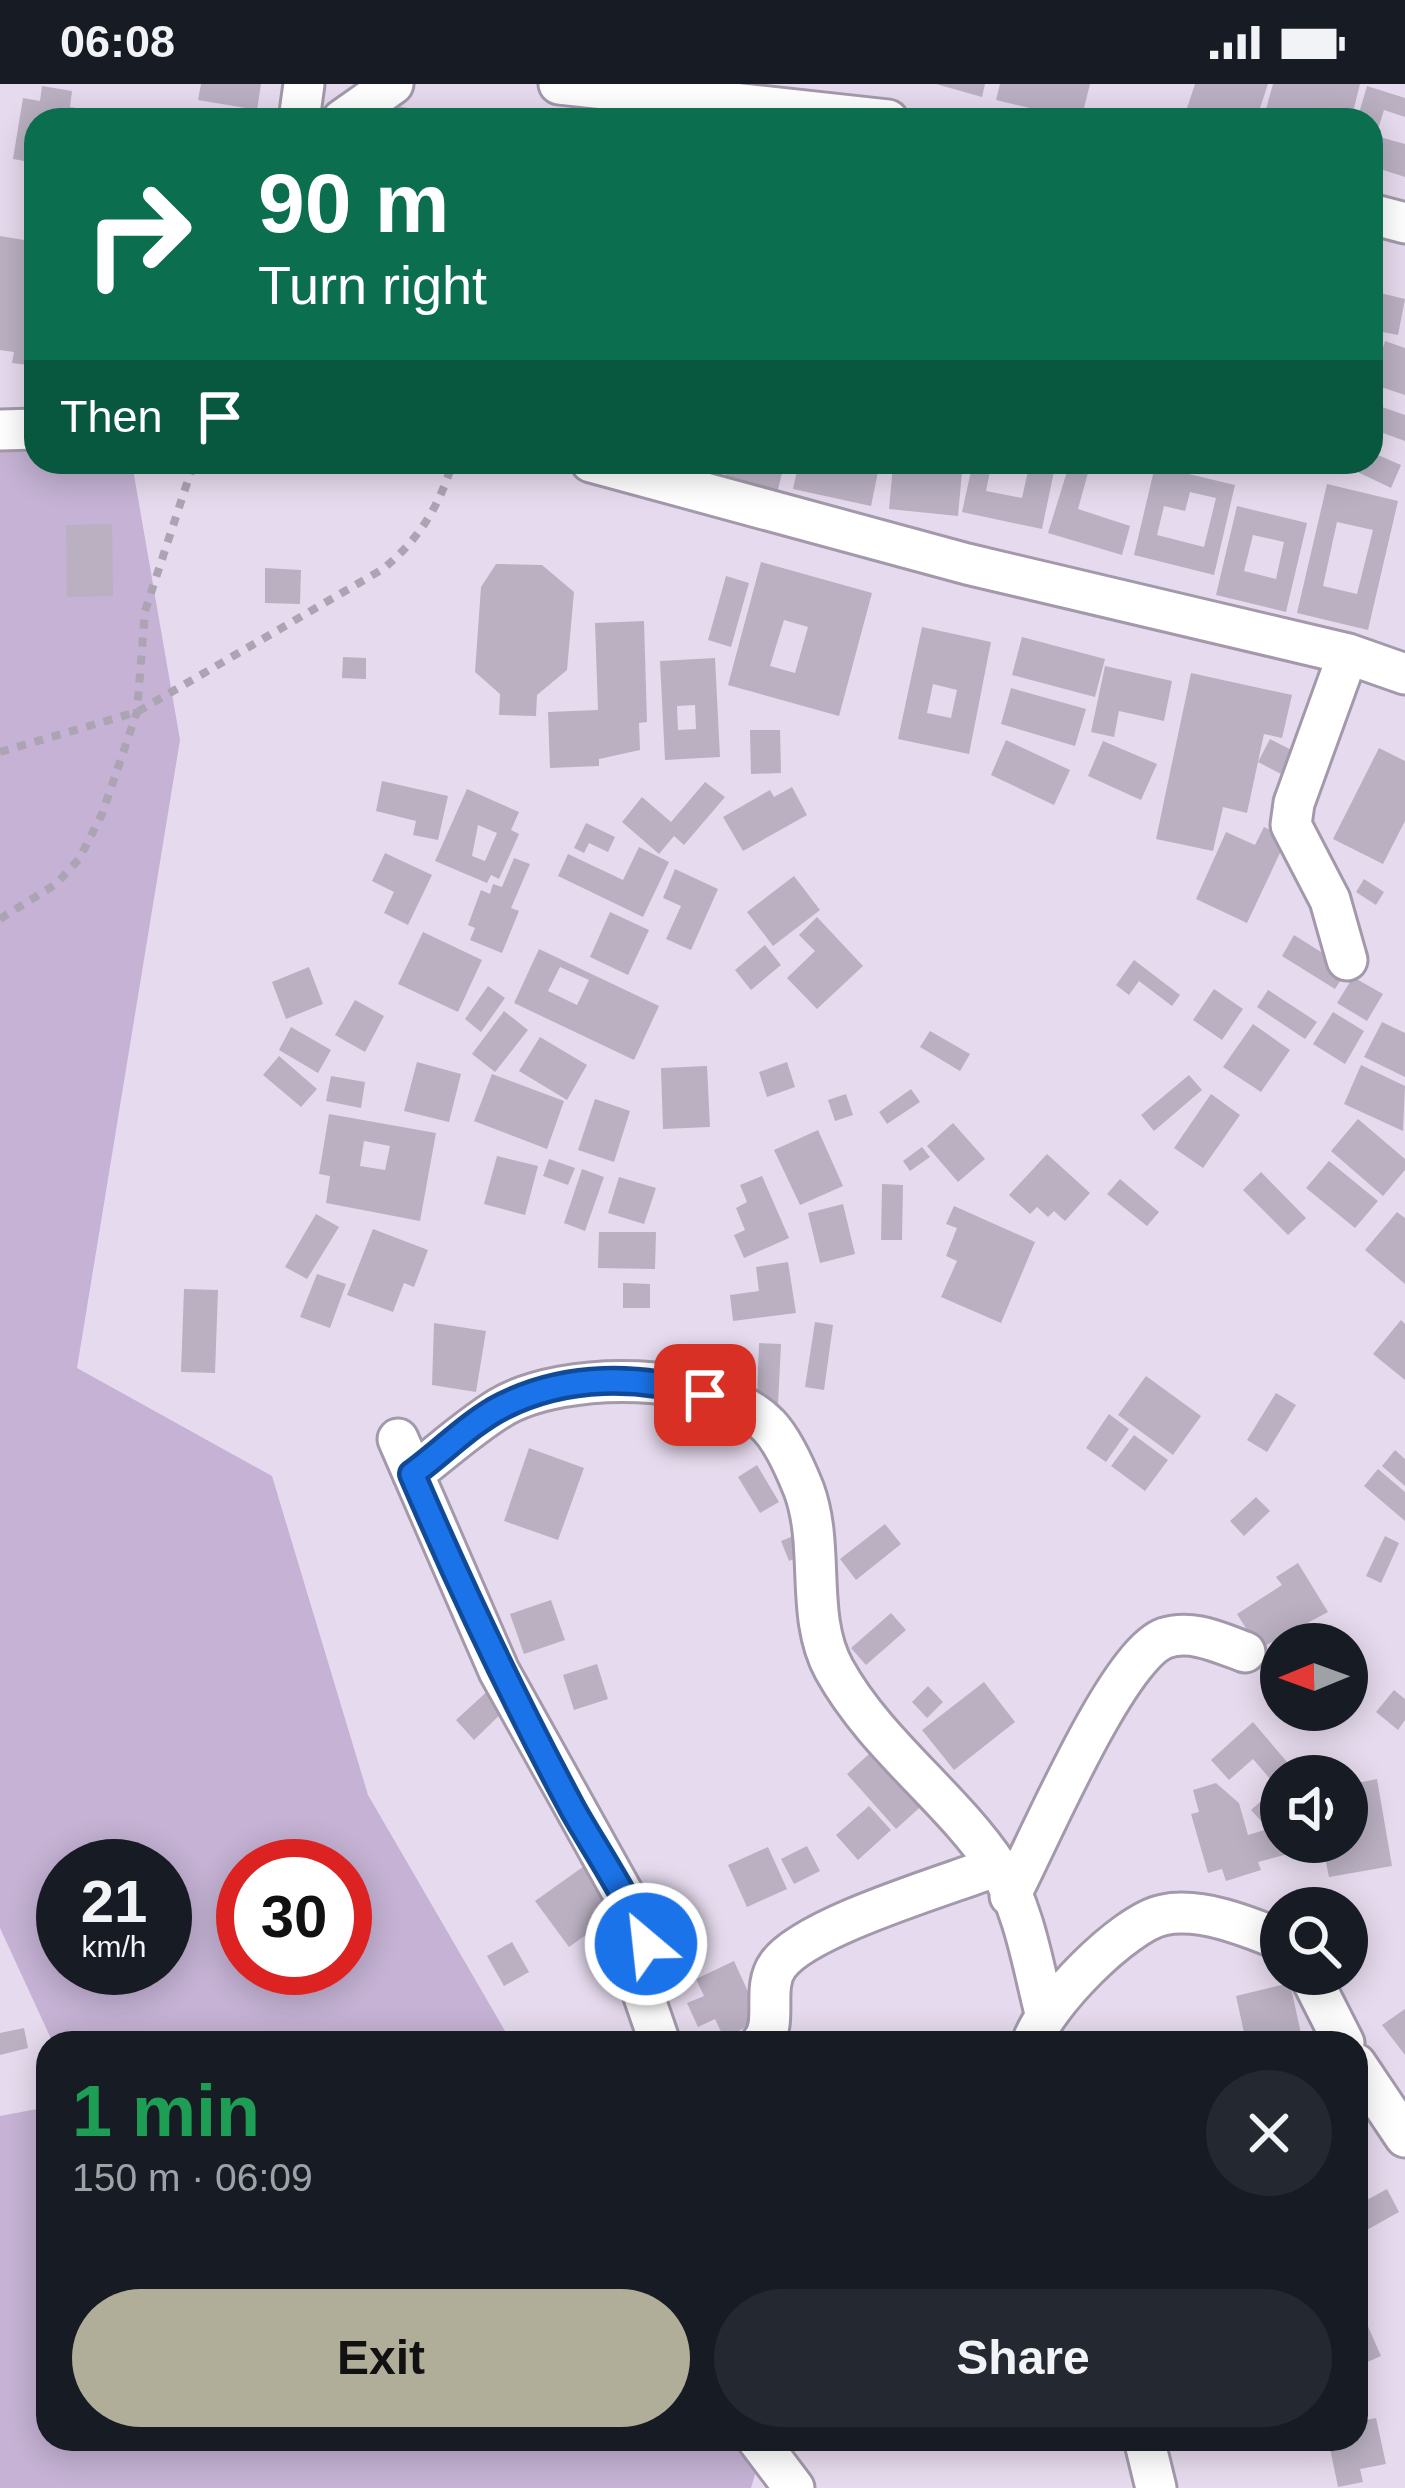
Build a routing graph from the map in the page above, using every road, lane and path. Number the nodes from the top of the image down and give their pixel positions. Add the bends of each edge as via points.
1 (394, 84) edge
2 (559, 84) edge
3 (359, 108) edge
4 (778, 108) edge
5 (190, 474) edge
6 (449, 474) edge
7 (635, 474) edge
8 (1348, 654) junction
9 (1405, 674) edge
10 (137, 712) junction
11 (0, 752) edge
12 (0, 920) edge
13 (1347, 960) dead end
14 (1245, 1652) dead end
15 (1004, 1881) junction
16 (1260, 1933) edge
17 (1320, 1995) edge
18 (1039, 2028) edge
19 (656, 2031) edge
20 (768, 2031) edge
21 (1338, 2031) edge
22 (1368, 2082) edge
23 (1405, 2138) edge
24 (766, 2451) edge
25 (1147, 2451) edge
26 (794, 2488) edge
27 (1156, 2488) edge

1 - 3 street
2 - 4 street
5 - 10 path via 145,611
6 - 10 path via 417,541 383,569
7 - 8 street via 967,564
8 - 9 street
8 - 13 street via 1291,825 1330,900
10 - 11 path
10 - 12 path via 79,860
14 - 15 street via 1197,1636 1166,1638 1126,1669
15 - 18 street
15 - 19 street via 832,1665 821,1634 813,1520 768,1425 672,1385 616,1378 502,1406 405,1457 499,1671 645,1933 640,1985
15 - 20 street via 862,1917 782,1960 770,1977
16 - 18 street via 1163,1915 1124,1937
17 - 21 street
22 - 23 street
24 - 26 street
25 - 27 street

